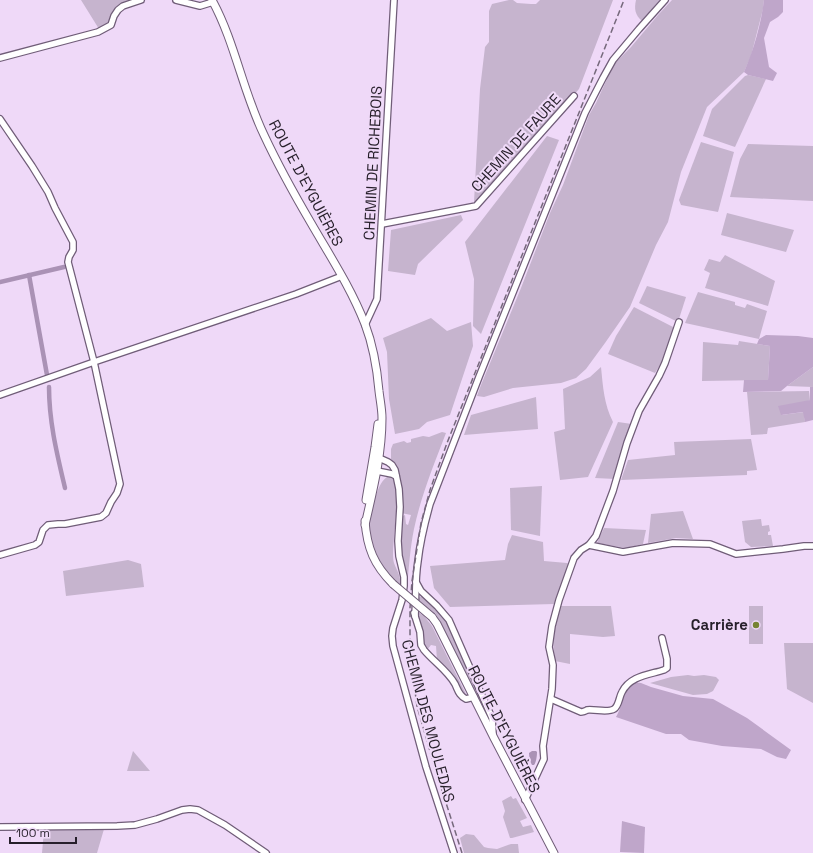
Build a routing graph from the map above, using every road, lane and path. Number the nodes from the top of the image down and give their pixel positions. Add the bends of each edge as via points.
1 (141, 0) edge
2 (176, 0) edge
3 (394, 0) edge
4 (665, 0) edge
5 (212, 1) edge
6 (0, 58) edge
7 (574, 96) dead end
8 (0, 119) edge
9 (382, 224) junction
10 (342, 276) junction
11 (679, 322) dead end
12 (365, 325) junction
13 (94, 362) junction
14 (378, 378) junction
15 (0, 396) edge
16 (376, 467) junction
17 (396, 476) junction
18 (589, 545) junction
19 (813, 546) edge
20 (0, 555) edge
21 (416, 582) junction
22 (662, 638) dead end
23 (474, 697) junction
24 (551, 699) junction
25 (494, 738) junction
26 (525, 800) junction
27 (0, 827) edge
28 (266, 853) edge
29 (454, 853) edge
30 (554, 853) edge

1 - 6 street via 123,6 114,16 111,25 98,32
2 - 5 street via 200,6
3 - 9 street, CHEMIN DE RICHEBOIS
4 - 21 street via 613,60 583,117 430,504
5 - 10 main road, ROUTE D'EYGUIÈRES via 227,32 263,133 297,199
7 - 9 street, CHEMIN DE FAURE via 476,206
8 - 13 street via 48,192 73,242 74,250 68,262
9 - 12 street, CHEMIN DE RICHEBOIS via 377,299
10 - 12 main road, ROUTE D'EYGUIÈRES
10 - 13 street
11 - 18 street via 665,363 639,411 613,491 596,536
12 - 14 main road, ROUTE D'EYGUIÈRES via 374,351
13 - 15 street
13 - 20 street via 120,484 117,494 101,517 48,525 35,545
14 - 16 main road, ROUTE D'EYGUIÈRES
14 - 16 main road, ROUTE D'EYGUIÈRES via 382,436
16 - 17 street
16 - 17 street, CHEMIN DES MOULEDAS via 391,464
16 - 23 main road, ROUTE D'EYGUIÈRES, bridge via 365,512 366,538 374,558 393,584 432,617
17 - 29 street, CHEMIN DES MOULEDAS via 400,507 399,556 404,586 393,628 392,646 426,767
18 - 19 street via 623,552 673,543 710,544 736,554
18 - 24 street via 574,558 552,626
21 - 23 street via 413,604 421,645 451,678 460,695 466,699
21 - 25 street via 421,591 449,620 492,718
22 - 24 street via 667,668 632,680 622,691 618,705 613,710 581,712
23 - 25 main road, ROUTE D'EYGUIÈRES
24 - 26 street via 543,746 544,759
25 - 26 main road, ROUTE D'EYGUIÈRES
26 - 30 main road, ROUTE D'EYGUIÈRES
27 - 28 street via 134,825 190,809 207,814

